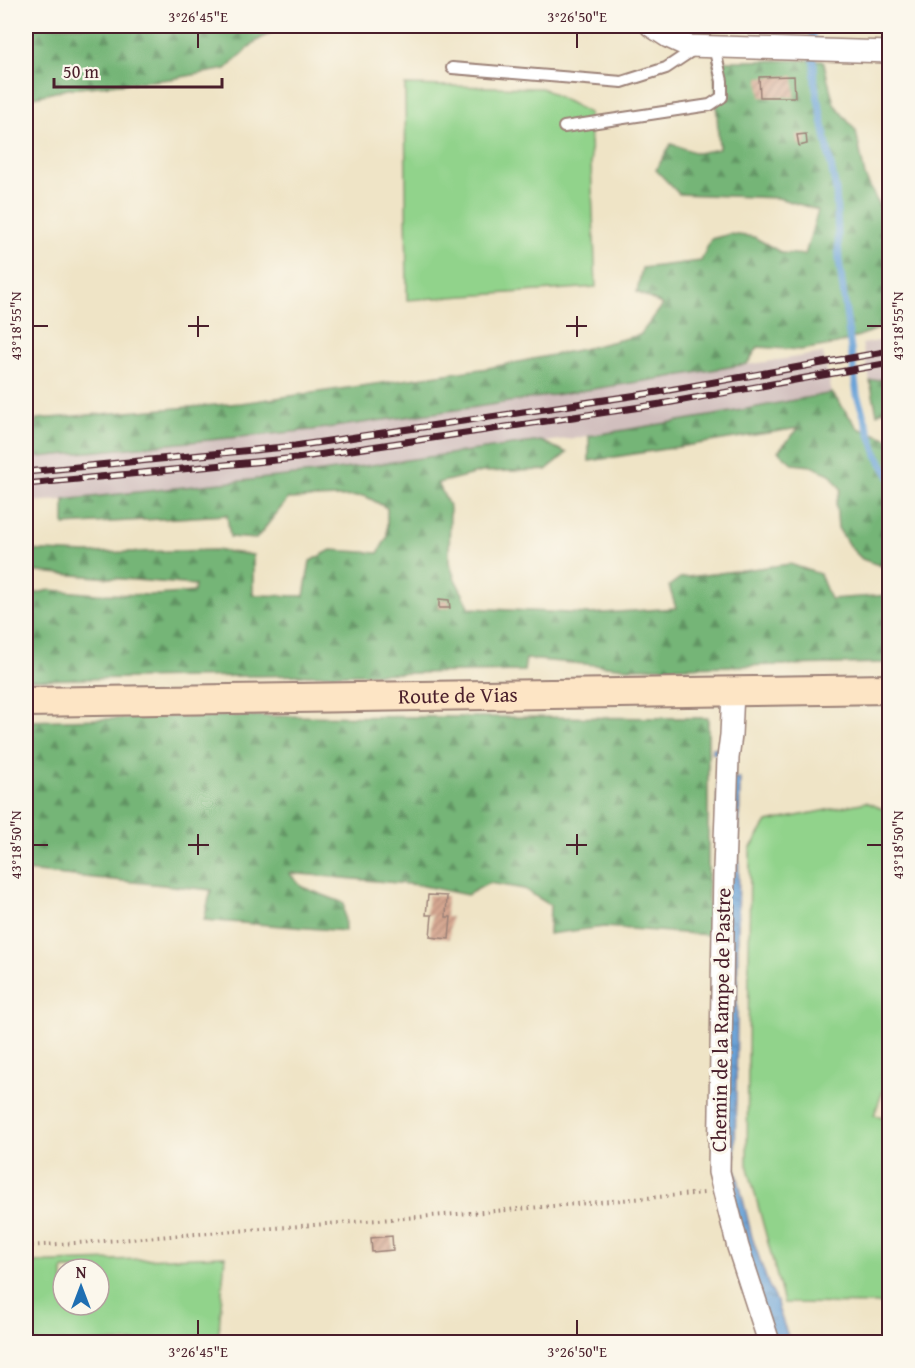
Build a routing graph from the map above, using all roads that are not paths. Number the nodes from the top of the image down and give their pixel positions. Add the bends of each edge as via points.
1 (651, 26) edge
2 (707, 47) junction
3 (890, 52) edge
4 (452, 68) dead end
5 (564, 127) dead end
6 (890, 689) edge
7 (733, 692) junction
8 (26, 702) edge
9 (769, 1342) edge

1 - 2 street via 688,46
2 - 3 street
2 - 4 lane via 666,68 622,82
2 - 5 lane via 722,81 722,97 710,105
6 - 7 main road, Route de Vias
7 - 8 main road, Route de Vias
7 - 9 street, Chemin de la Rampe de Pastre via 718,1172

